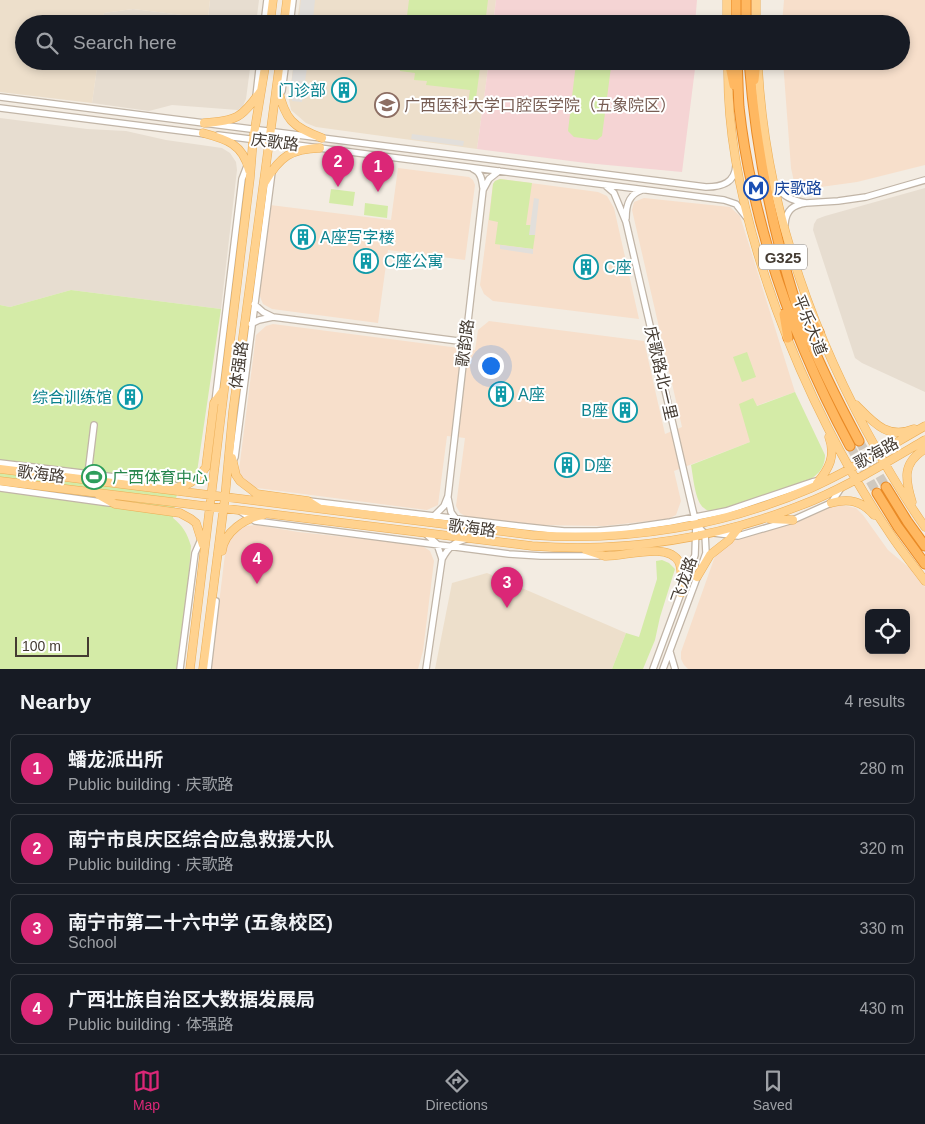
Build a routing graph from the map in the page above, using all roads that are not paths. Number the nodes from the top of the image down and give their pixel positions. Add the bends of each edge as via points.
1 (267, 0) edge
2 (273, 0) edge
3 (287, 0) edge
4 (293, 0) edge
5 (727, 0) edge
6 (736, 0) edge
7 (746, 0) edge
8 (756, 0) edge
9 (265, 15) edge
10 (271, 15) edge
11 (285, 15) edge
12 (291, 15) edge
13 (727, 15) edge
14 (736, 15) edge
15 (746, 15) edge
16 (756, 15) edge
17 (259, 70) edge
18 (265, 70) edge
19 (279, 70) edge
20 (285, 70) edge
21 (728, 70) edge
22 (730, 70) edge
23 (738, 70) edge
24 (750, 70) edge
25 (756, 70) edge
26 (758, 70) edge
27 (277, 84) junction
28 (262, 88) junction
29 (280, 96) junction
30 (0, 97) edge
31 (255, 98) junction
32 (752, 106) junction
33 (274, 107) junction
34 (0, 108) edge
35 (740, 108) junction
36 (204, 123) junction
37 (255, 129) junction
38 (271, 131) junction
39 (203, 133) junction
40 (322, 138) junction
41 (253, 140) junction
42 (269, 142) junction
43 (353, 142) junction
44 (320, 148) junction
45 (352, 152) junction
46 (252, 155) junction
47 (736, 161) junction
48 (248, 166) junction
49 (468, 167) junction
50 (272, 171) junction
51 (499, 171) junction
52 (250, 178) junction
53 (772, 180) junction
54 (925, 180) edge
55 (602, 184) junction
56 (263, 186) junction
57 (706, 187) junction
58 (483, 190) junction
59 (644, 190) junction
60 (704, 197) junction
61 (806, 203) junction
62 (749, 220) junction
63 (626, 222) junction
64 (785, 228) junction
65 (780, 291) junction
66 (792, 291) junction
67 (248, 297) junction
68 (255, 305) junction
69 (273, 317) junction
70 (252, 323) junction
71 (244, 329) junction
72 (819, 332) junction
73 (788, 338) junction
74 (466, 342) junction
75 (223, 390) junction
76 (850, 400) junction
77 (214, 403) junction
78 (819, 410) junction
79 (94, 425) dead end
80 (925, 425) edge
81 (925, 440) edge
82 (859, 441) tunnel mouth
83 (850, 446) tunnel mouth
84 (230, 447) junction
85 (925, 449) edge
86 (878, 452) junction
87 (232, 462) junction
88 (0, 463) edge
89 (884, 463) junction
90 (850, 468) junction
91 (0, 469) edge
92 (88, 474) junction
93 (227, 474) junction
94 (831, 478) junction
95 (856, 479) junction
96 (819, 480) junction
97 (0, 481) edge
98 (842, 487) junction
99 (886, 487) tunnel mouth
100 (0, 488) edge
101 (178, 488) junction
102 (812, 488) junction
103 (161, 489) junction
104 (92, 492) junction
105 (186, 492) junction
106 (877, 493) tunnel mouth
107 (211, 495) junction
108 (448, 496) junction
109 (225, 497) junction
110 (308, 501) junction
111 (831, 503) junction
112 (115, 504) junction
113 (210, 506) junction
114 (224, 508) junction
115 (321, 509) junction
116 (238, 510) junction
117 (275, 514) junction
118 (434, 516) junction
119 (917, 516) junction
120 (454, 518) junction
121 (766, 518) junction
122 (252, 519) junction
123 (793, 520) junction
124 (695, 521) junction
125 (424, 522) junction
126 (208, 524) junction
127 (740, 526) junction
128 (886, 527) junction
129 (925, 527) edge
130 (472, 528) junction
131 (424, 532) junction
132 (708, 534) junction
133 (732, 535) junction
134 (694, 536) junction
135 (202, 538) junction
136 (471, 538) junction
137 (437, 544) junction
138 (451, 546) junction
139 (925, 546) edge
140 (580, 548) junction
141 (204, 554) junction
142 (604, 556) junction
143 (442, 559) junction
144 (925, 564) edge
145 (697, 577) junction
146 (925, 581) edge
147 (681, 593) junction
148 (216, 601) junction
149 (210, 616) junction
150 (670, 652) junction
151 (180, 669) edge
152 (190, 669) edge
153 (202, 669) edge
154 (208, 669) edge
155 (426, 669) edge
156 (653, 669) edge
157 (663, 669) edge
158 (675, 669) edge

1 - 9 street
2 - 10 main road
3 - 11 main road
4 - 12 street
5 - 13 main road
6 - 14 highway
7 - 15 highway
8 - 16 main road
17 - 31 street
18 - 28 main road, 体强路
19 - 27 main road, 体强路
20 - 29 street
21 - 47 main road via 727,92
22 - 35 highway
23 - 35 highway, 平乐大道
24 - 32 highway, 平乐大道 / G325
25 - 32 highway
26 - 53 main road via 760,110
27 - 29 main road
27 - 33 main road, 体强路
28 - 31 main road
28 - 37 main road, 体强路
29 - 33 street
29 - 40 main road via 292,122
30 - 36 street, 庆歌路
31 - 36 main road via 246,110 228,122
32 - 66 highway, 平乐大道 / G325 via 767,194
33 - 38 main road, 体强路
34 - 39 street, 庆歌路
35 - 65 highway, 平乐大道 via 761,227
36 - 37 street, 庆歌路
37 - 38 street, 庆歌路
37 - 41 main road, 体强路
38 - 40 street, 庆歌路
38 - 42 main road, 体强路
39 - 41 street, 庆歌路
39 - 48 main road via 233,143
40 - 43 street, 庆歌路
41 - 42 street, 庆歌路
41 - 46 main road, 体强路
42 - 44 street, 庆歌路
42 - 56 main road, 体强路
43 - 45 street
43 - 57 street, 庆歌路
44 - 45 street, 庆歌路
44 - 50 main road via 290,153
45 - 49 street, 庆歌路
46 - 48 street
46 - 52 main road, 体强路
47 - 57 street, 庆歌路 via 731,180 722,186
47 - 62 main road
48 - 52 main road
48 - 77 street via 242,179
49 - 51 street, 庆歌路
49 - 58 street via 479,174
50 - 56 main road
50 - 68 street
51 - 55 street, 庆歌路
51 - 58 street
52 - 75 main road, 体强路
53 - 61 street via 789,199
53 - 64 main road
54 - 61 street via 866,197
55 - 59 street, 庆歌路
55 - 63 street, 庆歌路北一里 via 614,193
56 - 67 main road, 体强路
57 - 60 street
58 - 74 street, 歌韵路
59 - 60 street, 庆歌路
59 - 63 street, 庆歌路北一里 via 629,199
60 - 62 street, 庆歌路 via 731,202 741,208
61 - 64 street via 791,208 786,215
62 - 73 main road
63 - 124 street, 庆歌路北一里
64 - 72 main road via 805,298
65 - 73 highway
65 - 83 highway, 平乐大道 via 829,407
66 - 72 highway
66 - 82 highway, 平乐大道 / G325 via 839,404
67 - 68 street
67 - 71 main road, 体强路
68 - 69 street
68 - 70 street
69 - 70 street
69 - 74 street
70 - 71 street
70 - 87 street
71 - 84 main road, 体强路
72 - 76 main road
73 - 78 main road
74 - 108 street, 歌韵路
75 - 77 main road
75 - 107 main road, 体强路
76 - 80 main road via 876,426 886,431 910,430
76 - 86 main road
77 - 101 main road via 206,467 193,481
78 - 90 main road
78 - 96 main road via 832,444 831,462
79 - 92 street
80 - 86 main road, 歌海路
81 - 89 main road, 歌海路
84 - 87 main road
84 - 93 main road, 体强路
85 - 119 main road via 910,462 906,478
86 - 89 main road
86 - 90 main road, 歌海路
87 - 93 street
87 - 110 main road via 240,481 257,494
88 - 92 street
89 - 95 main road, 歌海路
89 - 119 main road
90 - 94 main road, 歌海路
90 - 95 main road
91 - 103 main road, 歌海路
92 - 101 street via 172,484
93 - 109 main road, 体强路
94 - 96 street
94 - 102 main road, 歌海路
95 - 98 main road, 歌海路
95 - 128 main road
96 - 102 main road
96 - 124 street
97 - 104 main road, 歌海路
98 - 111 street
98 - 121 main road, 歌海路
99 - 139 highway
100 - 112 street
101 - 103 main road
101 - 105 street
102 - 124 main road, 歌海路 via 716,520
103 - 105 main road, 歌海路
104 - 112 main road
104 - 113 main road, 歌海路
105 - 107 main road, 歌海路
106 - 144 highway
107 - 109 main road, 歌海路
107 - 113 main road, 体强路
108 - 118 street, 歌韵路
108 - 120 street, 歌韵路
109 - 114 main road, 体强路
109 - 115 main road, 歌海路
110 - 115 main road
110 - 118 street
111 - 123 street
111 - 128 main road via 846,500 859,503
112 - 135 main road via 180,513 196,523
113 - 114 main road, 歌海路
113 - 126 main road, 体强路
114 - 116 main road, 歌海路
114 - 149 main road, 体强路
115 - 125 main road, 歌海路
116 - 117 main road, 歌海路
116 - 122 street
117 - 122 main road
117 - 131 main road, 歌海路
118 - 120 street
118 - 125 street, 歌韵路
119 - 129 main road
120 - 124 street via 564,531
120 - 130 street
121 - 123 main road
121 - 127 main road, 歌海路
122 - 137 street
122 - 148 main road via 238,527 223,547
123 - 133 street
124 - 130 main road, 歌海路 via 647,534 602,538 566,538
124 - 132 street
124 - 134 street, 飞龙路
125 - 130 main road, 歌海路
126 - 135 street
126 - 141 main road, 体强路
127 - 132 main road, 歌海路
127 - 133 main road
128 - 146 main road
131 - 136 main road, 歌海路
131 - 137 street
132 - 133 street
132 - 134 main road, 歌海路
132 - 145 street, 飞龙路 via 706,553
133 - 145 main road via 710,554
134 - 140 main road, 歌海路 via 649,544
134 - 147 street, 飞龙路 via 695,555
135 - 141 main road
135 - 151 street via 195,552
136 - 138 street
136 - 140 main road, 歌海路
137 - 138 street
137 - 143 street
138 - 142 street via 540,556
138 - 143 street
140 - 142 main road
141 - 152 main road, 体强路
142 - 147 main road via 656,551 668,553 679,562
143 - 155 street
145 - 150 street, 飞龙路
147 - 156 street, 飞龙路
148 - 149 main road
148 - 154 street
149 - 153 main road, 体强路
150 - 157 street, 飞龙路
150 - 158 street

